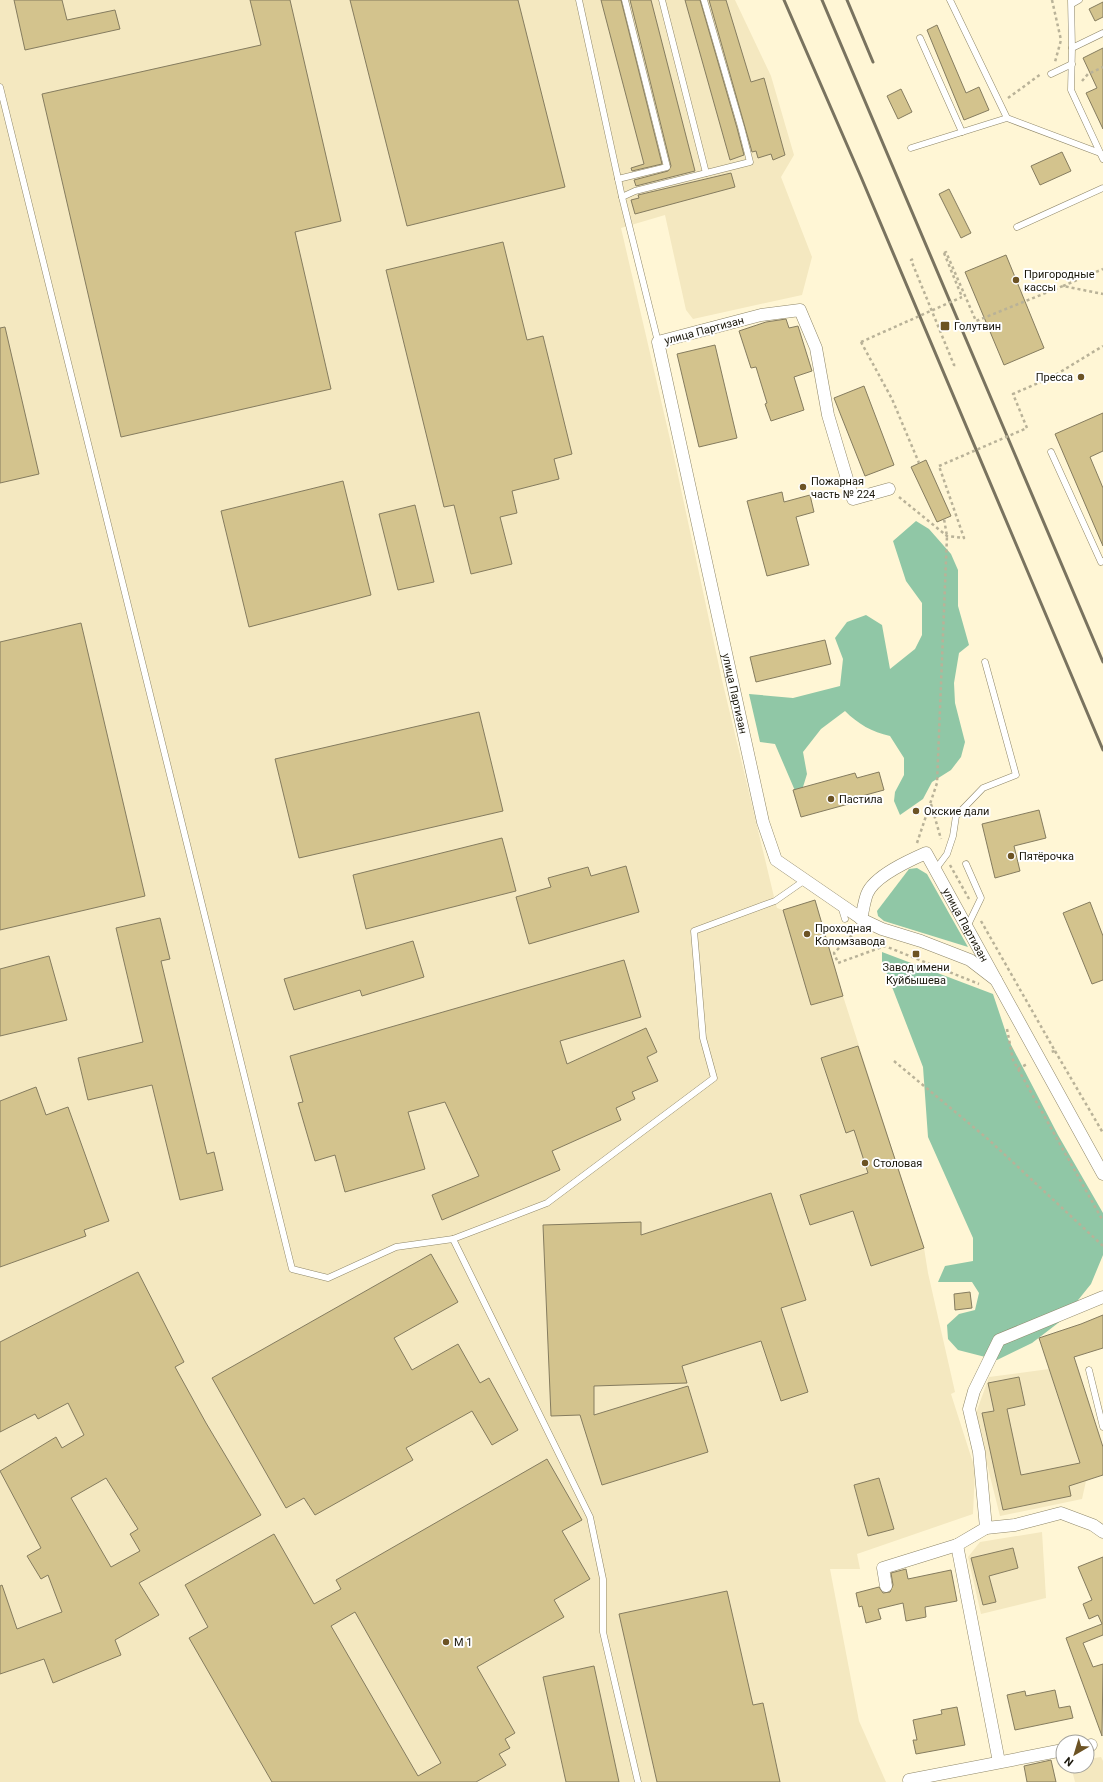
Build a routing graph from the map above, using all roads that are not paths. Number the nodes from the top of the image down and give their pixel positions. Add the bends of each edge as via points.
1 (579, 0) edge
2 (625, 0) edge
3 (662, 0) edge
4 (704, 0) edge
5 (950, 0) edge
6 (1079, 0) edge
7 (1072, 2) edge
8 (1103, 33) edge
9 (920, 38) dead end
10 (1072, 48) junction
11 (1072, 64) junction
12 (1051, 74) dead end
13 (0, 87) edge
14 (1007, 118) junction
15 (962, 132) junction
16 (911, 148) dead end
17 (1102, 156) edge
18 (706, 173) junction
19 (618, 179) junction
20 (1103, 188) edge
21 (622, 197) junction
22 (1017, 227) dead end
23 (658, 342) junction
24 (1051, 452) dead end
25 (889, 490) road end
26 (1103, 561) edge
27 (984, 662) dead end
28 (966, 864) dead end
29 (935, 870) junction
30 (805, 880) junction
31 (840, 904) junction
32 (845, 919) dead end
33 (863, 920) junction
34 (967, 927) junction
35 (996, 980) junction
36 (1103, 1174) edge
37 (453, 1239) junction
38 (1103, 1298) edge
39 (1089, 1370) dead end
40 (1103, 1427) edge
41 (986, 1528) junction
42 (1103, 1532) edge
43 (958, 1545) junction
44 (886, 1586) dead end
45 (1055, 1752) edge
46 (999, 1762) junction
47 (909, 1780) dead end
48 (638, 1782) edge

1 - 19 lane
2 - 19 lane via 666,167
3 - 18 lane
4 - 18 lane via 750,162
5 - 14 lane
6 - 7 lane
7 - 10 lane
8 - 10 lane
9 - 15 lane
10 - 11 lane
11 - 12 lane
11 - 17 lane via 1071,90
13 - 37 lane via 292,1269 328,1278 396,1247
14 - 15 lane
14 - 17 lane
15 - 16 lane
18 - 21 lane via 635,191
19 - 21 lane
20 - 22 lane
21 - 23 lane
23 - 25 street, улица Партизан via 761,315 800,310 816,348 828,415 853,499
23 - 30 street, улица Партизан via 763,822 776,860
24 - 26 lane via 1101,562
27 - 29 lane via 1016,775 983,788 956,816 953,836 946,854
28 - 34 lane via 981,898
29 - 33 street, улица Партизан via 926,853 883,876 868,892
29 - 34 street, улица Партизан
30 - 31 street, улица Партизан
30 - 37 lane via 775,901 694,932 703,1038 714,1078 547,1202
31 - 32 lane
31 - 33 street, улица Партизан
33 - 35 street via 970,960
34 - 35 street, улица Партизан
35 - 36 street, улица Партизан
37 - 48 lane via 590,1517 604,1579 603,1632
38 - 41 street via 999,1340 974,1391 969,1409 979,1452
39 - 40 lane
41 - 42 street via 1015,1525 1061,1514 1093,1524
41 - 43 street
43 - 44 street via 883,1568
43 - 46 street
45 - 46 street
46 - 47 street

